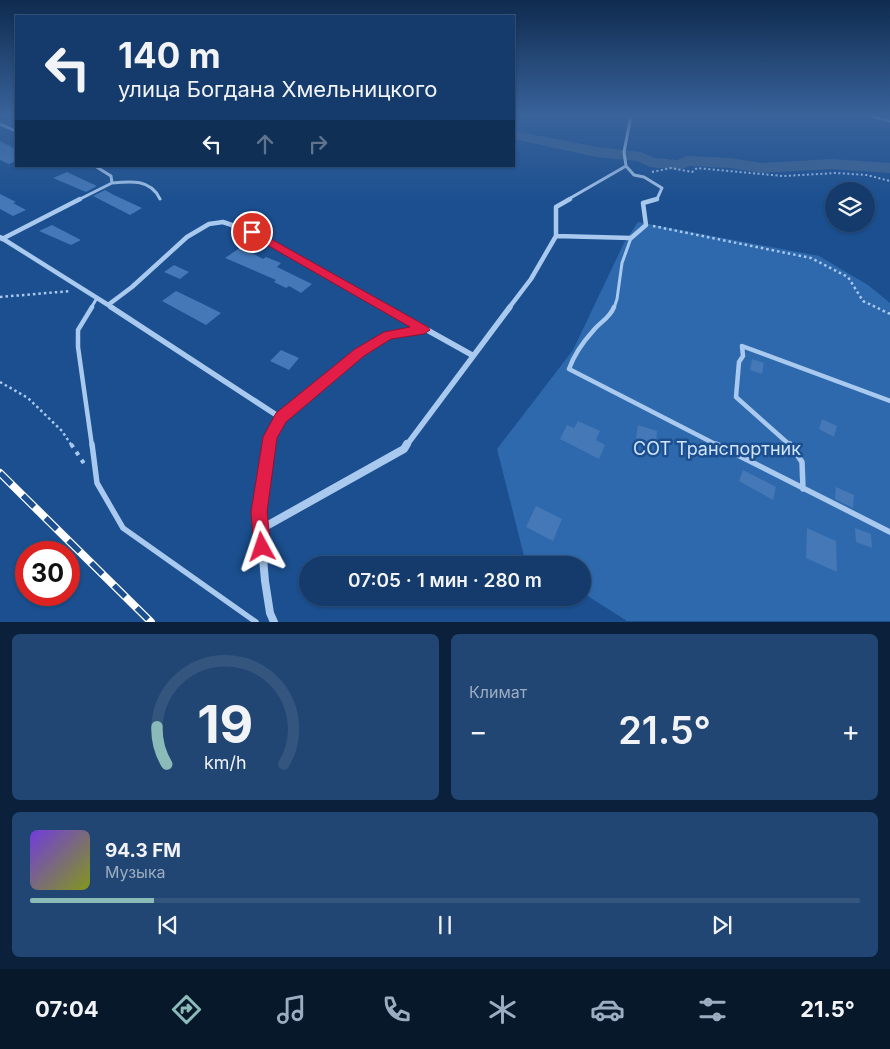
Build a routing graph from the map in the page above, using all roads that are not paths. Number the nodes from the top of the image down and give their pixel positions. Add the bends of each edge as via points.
1 (625, 145) edge
2 (626, 166) junction
3 (97, 167) edge
4 (112, 183) junction
5 (160, 199) dead end
6 (556, 236) junction
7 (1, 238) edge
8 (631, 238) junction
9 (98, 298) junction
10 (108, 305) junction
11 (424, 330) junction
12 (472, 356) junction
13 (890, 401) edge
14 (281, 418) junction
15 (803, 490) junction
16 (261, 529) junction
17 (890, 532) edge
18 (256, 622) edge
19 (274, 622) edge

1 - 2 street
2 - 6 street via 556,207
2 - 8 street via 634,175 662,188 657,199 643,203 646,225
3 - 4 street via 111,176
4 - 5 street via 135,181 149,184 158,191
4 - 7 street
6 - 8 street
6 - 12 street via 531,279
7 - 9 street
8 - 15 lane via 622,263 612,313 593,330 574,356 569,370
9 - 10 street
9 - 18 lane via 78,330 97,483 123,528
10 - 11 street via 139,281 163,256 206,226 218,222 252,232
10 - 14 street
11 - 12 street
11 - 14 street via 388,335 366,348
12 - 16 street via 404,449
13 - 15 lane via 742,346 736,397 791,445 802,462
14 - 16 street via 270,437 259,512
15 - 17 lane
16 - 19 street via 265,581

